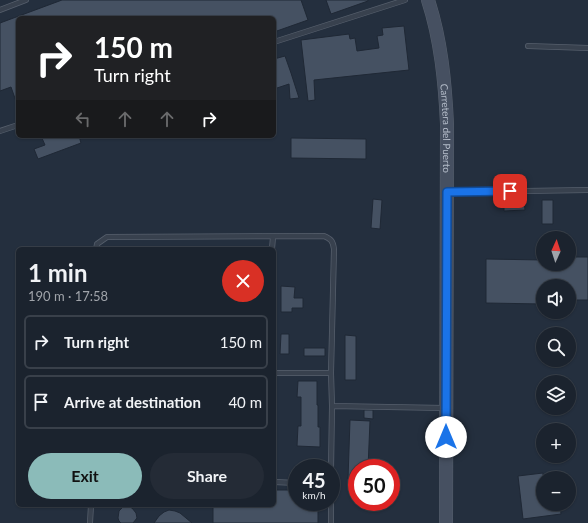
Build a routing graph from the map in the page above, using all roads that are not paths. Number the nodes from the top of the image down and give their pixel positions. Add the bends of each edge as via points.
1 (26, 0) edge
2 (405, 0) edge
3 (428, 0) edge
4 (0, 10) edge
5 (276, 41) edge
6 (528, 46) dead end
7 (588, 48) edge
8 (16, 126) edge
9 (0, 131) edge
10 (588, 190) edge
11 (447, 192) junction
12 (273, 237) junction
13 (96, 247) edge
14 (272, 247) edge
15 (276, 373) edge
16 (331, 373) junction
17 (332, 406) junction
18 (446, 408) junction
19 (331, 459) edge
20 (276, 482) edge
21 (288, 483) edge
22 (91, 507) edge
23 (331, 511) edge
24 (90, 523) edge
25 (331, 523) edge
26 (446, 523) edge

1 - 4 lane
2 - 5 lane
3 - 11 main road, Carretera del Puerto via 445,86
6 - 7 lane
8 - 9 lane
10 - 11 lane
11 - 18 main road, Carretera del Puerto
12 - 13 lane via 107,237
12 - 14 lane
12 - 16 lane via 324,236 333,242
15 - 16 lane
16 - 17 lane
17 - 18 lane
17 - 19 lane
18 - 26 main road, Carretera del Puerto
20 - 21 lane
22 - 24 lane
23 - 25 lane

